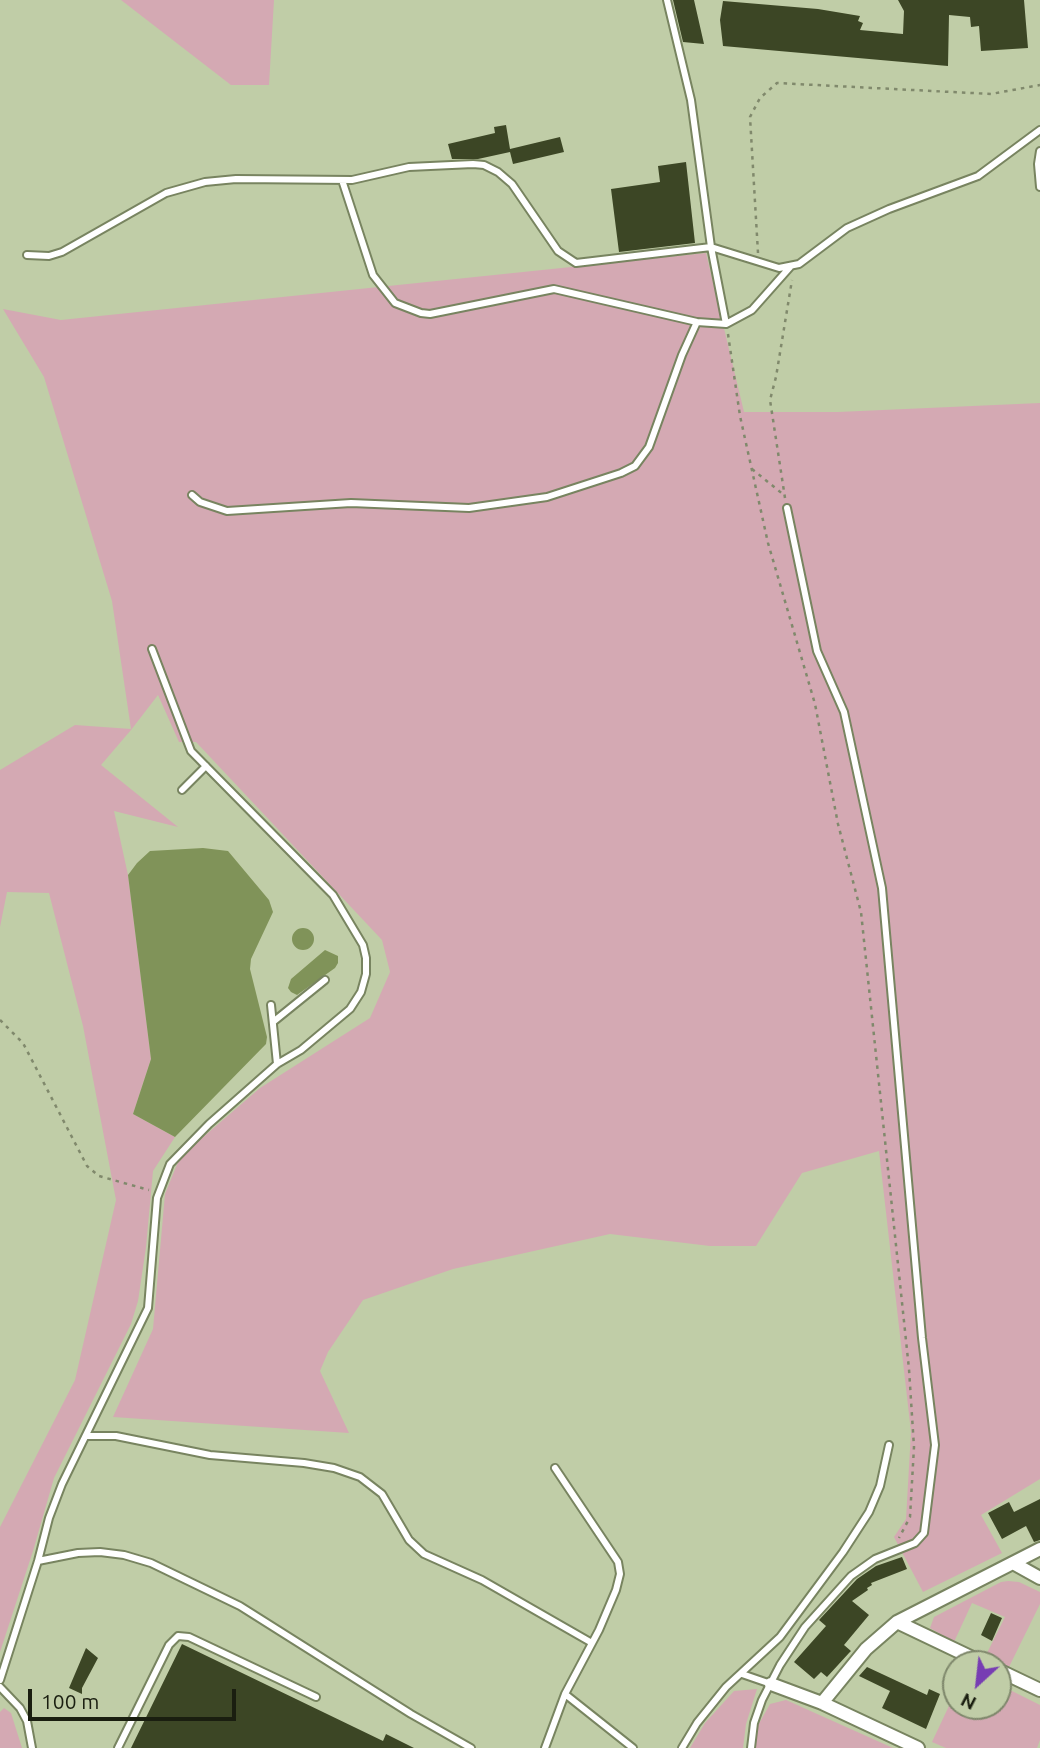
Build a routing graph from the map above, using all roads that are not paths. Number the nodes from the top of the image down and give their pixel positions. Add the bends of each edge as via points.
1 (667, 0) edge
2 (1040, 130) edge
3 (1040, 151) edge
4 (342, 180) junction
5 (1040, 187) edge
6 (711, 247) junction
7 (27, 255) dead end
8 (791, 266) junction
9 (696, 322) junction
10 (726, 324) junction
11 (192, 495) dead end
12 (787, 508) road end
13 (152, 649) dead end
14 (206, 766) junction
15 (182, 790) dead end
16 (325, 981) dead end
17 (271, 1005) dead end
18 (273, 1022) junction
19 (278, 1065) junction
20 (87, 1436) junction
21 (889, 1445) dead end
22 (555, 1468) dead end
23 (1040, 1549) edge
24 (38, 1561) junction
25 (1013, 1563) junction
26 (1040, 1578) edge
27 (897, 1622) junction
28 (592, 1643) junction
29 (956, 1650) edge
30 (742, 1674) junction
31 (1012, 1677) edge
32 (0, 1680) edge
33 (771, 1684) junction
34 (0, 1687) edge
35 (1040, 1690) edge
36 (565, 1694) junction
37 (316, 1697) dead end
38 (822, 1703) junction
39 (32, 1748) edge
40 (118, 1748) edge
41 (471, 1748) edge
42 (545, 1748) edge
43 (633, 1748) edge
44 (682, 1748) edge
45 (751, 1748) edge
46 (918, 1748) edge

1 - 6 lane via 691,100
2 - 8 lane via 978,176 847,228
3 - 5 lane
4 - 6 lane via 409,167 484,165 512,184 558,251 576,263
4 - 7 lane via 205,182 166,193 62,252
4 - 9 lane via 373,275 402,307 430,314 554,289
6 - 8 lane via 779,268
6 - 10 lane
8 - 10 lane via 752,310
9 - 10 lane
9 - 11 lane via 649,447 635,466 621,473 547,497 469,508 351,503 227,510
12 - 33 lane via 817,651 844,712 881,888 935,1445 926,1528 920,1538 851,1576 805,1627
13 - 14 lane via 191,751
14 - 15 lane
14 - 19 lane via 332,895 363,945 366,974 350,1009
16 - 18 lane
17 - 18 lane
18 - 19 lane
19 - 20 lane via 170,1164 157,1198 148,1308
20 - 24 lane via 62,1484
20 - 28 lane via 116,1436 210,1455 304,1463 360,1477 382,1493 409,1541 424,1554 482,1580
21 - 30 lane via 869,1512 788,1627
22 - 28 lane via 618,1562 616,1590
23 - 25 street
24 - 32 lane
24 - 41 lane via 100,1552 151,1563 240,1606
25 - 26 street
25 - 27 street
27 - 29 street
27 - 38 street via 866,1649
28 - 36 lane
30 - 33 lane
30 - 44 lane via 726,1687
31 - 35 street
33 - 38 street
33 - 45 lane via 754,1723
34 - 39 lane via 27,1721
36 - 42 lane
36 - 43 lane
37 - 40 lane via 189,1637 178,1636
38 - 46 street

